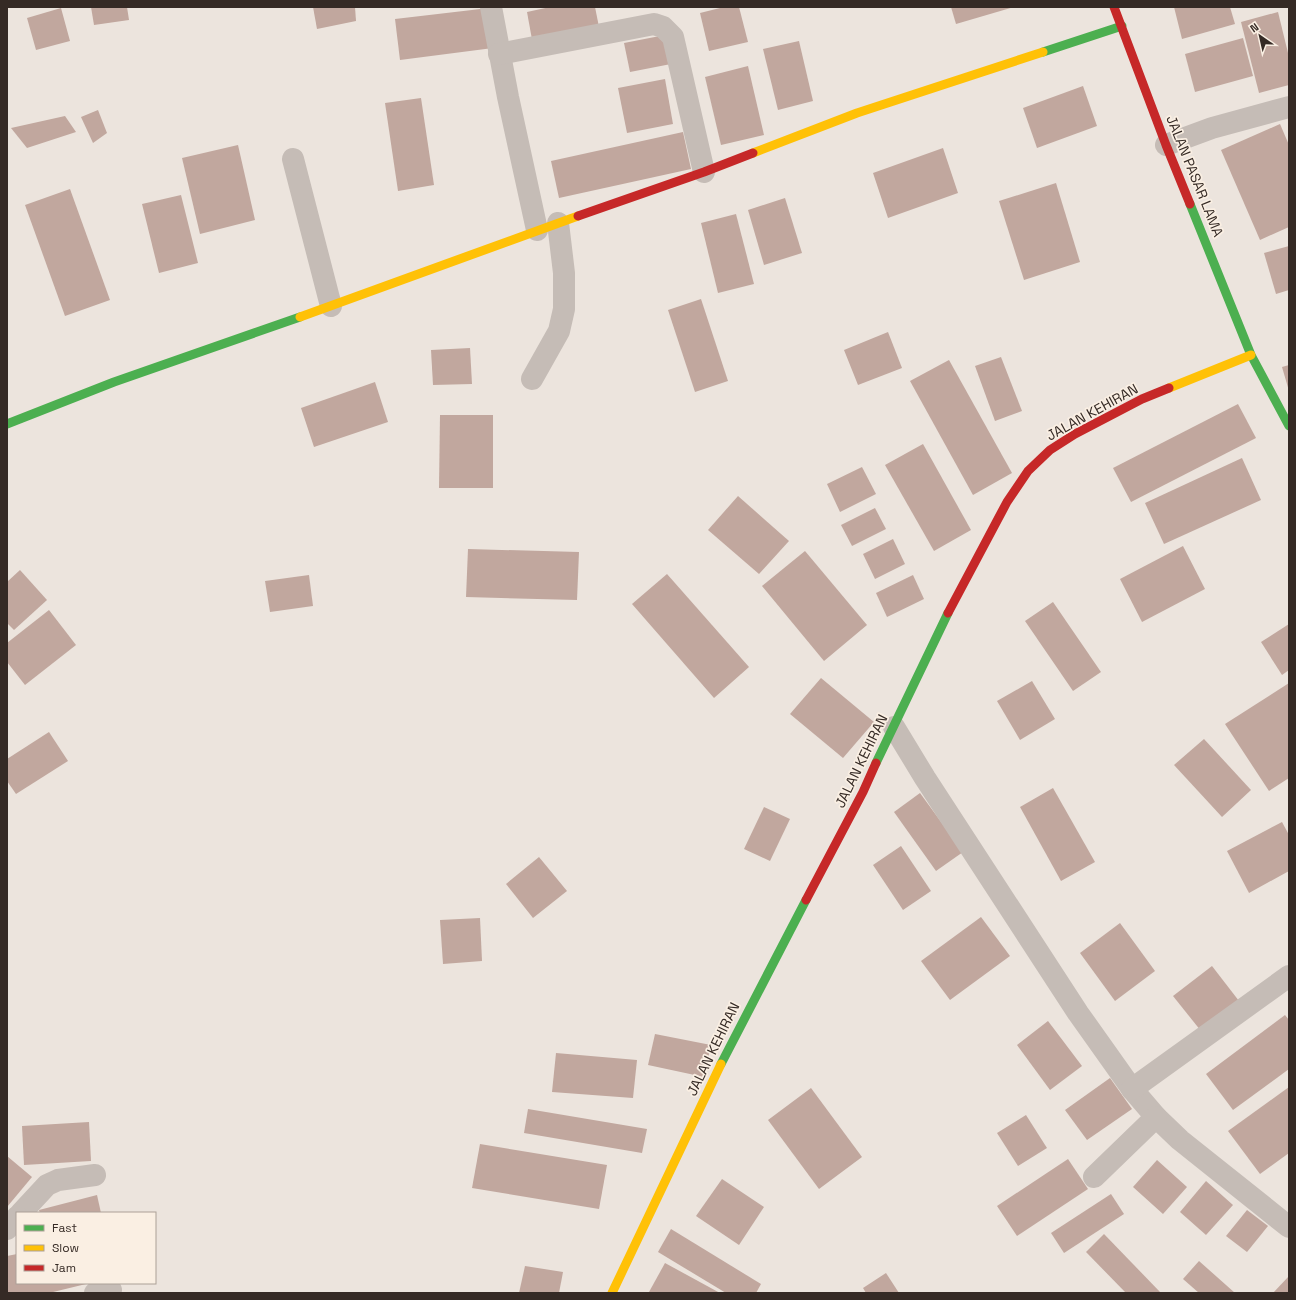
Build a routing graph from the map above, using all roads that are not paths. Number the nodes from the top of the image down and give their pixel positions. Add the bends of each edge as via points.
1 (491, 7) edge
2 (1114, 7) edge
3 (1122, 26) junction
4 (499, 54) junction
5 (1289, 107) edge
6 (1166, 145) junction
7 (293, 160) dead end
8 (704, 172) junction
9 (558, 223) junction
10 (537, 230) junction
11 (331, 306) junction
12 (1251, 356) junction
13 (532, 379) dead end
14 (7, 424) edge
15 (1289, 426) edge
16 (894, 727) junction
17 (1289, 976) edge
18 (1132, 1089) junction
19 (1156, 1117) junction
20 (96, 1175) dead end
21 (1094, 1178) dead end
22 (22, 1212) edge
23 (16, 1218) edge
24 (1289, 1227) edge
25 (7, 1229) edge
26 (612, 1293) edge

1 - 4 street
2 - 3 street, JALAN PASAR LAMA
3 - 6 street, JALAN PASAR LAMA
3 - 8 street via 857,114
4 - 8 street via 654,24 663,27 673,37
4 - 10 street
5 - 6 street via 1212,128
6 - 12 street, JALAN PASAR LAMA
7 - 11 street
8 - 9 street
9 - 10 street
9 - 13 street via 564,273 564,309 559,331
10 - 11 street
11 - 14 street via 114,382
12 - 15 street, JALAN PASAR LAMA
12 - 16 street, JALAN KEHIRAN via 1136,402 1075,434 1050,450 1028,471 1007,502 969,572
16 - 18 street via 1078,1013
16 - 26 street, JALAN KEHIRAN via 733,1039
17 - 18 street
18 - 19 street
19 - 21 street
19 - 24 street via 1180,1140
20 - 22 street via 58,1180 47,1185
23 - 25 street

